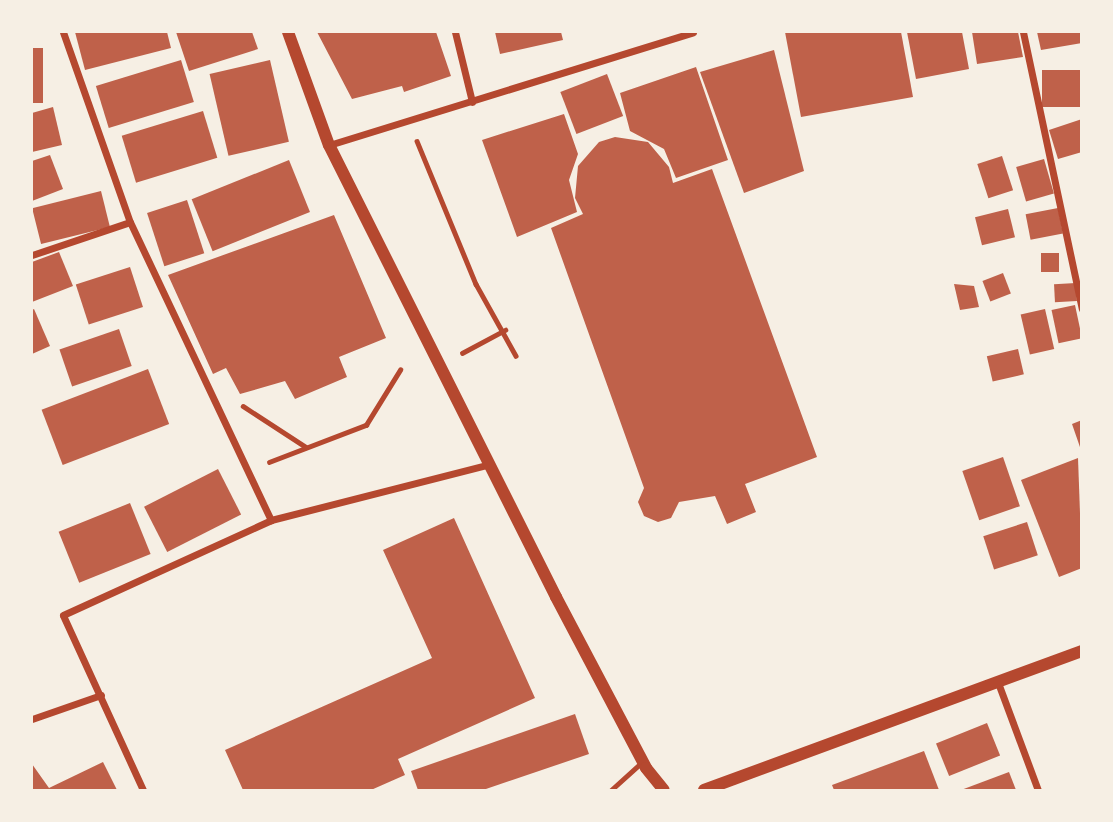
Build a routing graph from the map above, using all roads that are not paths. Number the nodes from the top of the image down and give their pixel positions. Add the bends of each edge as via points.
1 (63, 32) edge
2 (288, 32) edge
3 (455, 32) edge
4 (693, 32) edge
5 (1023, 32) edge
6 (472, 102) junction
7 (329, 145) junction
8 (130, 222) junction
9 (32, 254) edge
10 (1082, 309) edge
11 (490, 464) junction
12 (271, 520) junction
13 (1082, 651) edge
14 (997, 680) junction
15 (101, 695) junction
16 (32, 719) edge
17 (643, 762) junction
18 (143, 790) edge
19 (611, 790) edge
20 (664, 790) edge
21 (704, 790) edge
22 (1038, 790) edge

1 - 8 street
2 - 7 street
3 - 6 street
4 - 6 street
5 - 10 street
6 - 7 street
7 - 11 street
8 - 9 street
8 - 12 street
11 - 12 street
11 - 17 street
12 - 15 street via 63,615
13 - 14 street
14 - 21 street
14 - 22 street
15 - 16 street
15 - 18 street
17 - 19 lane
17 - 20 street

